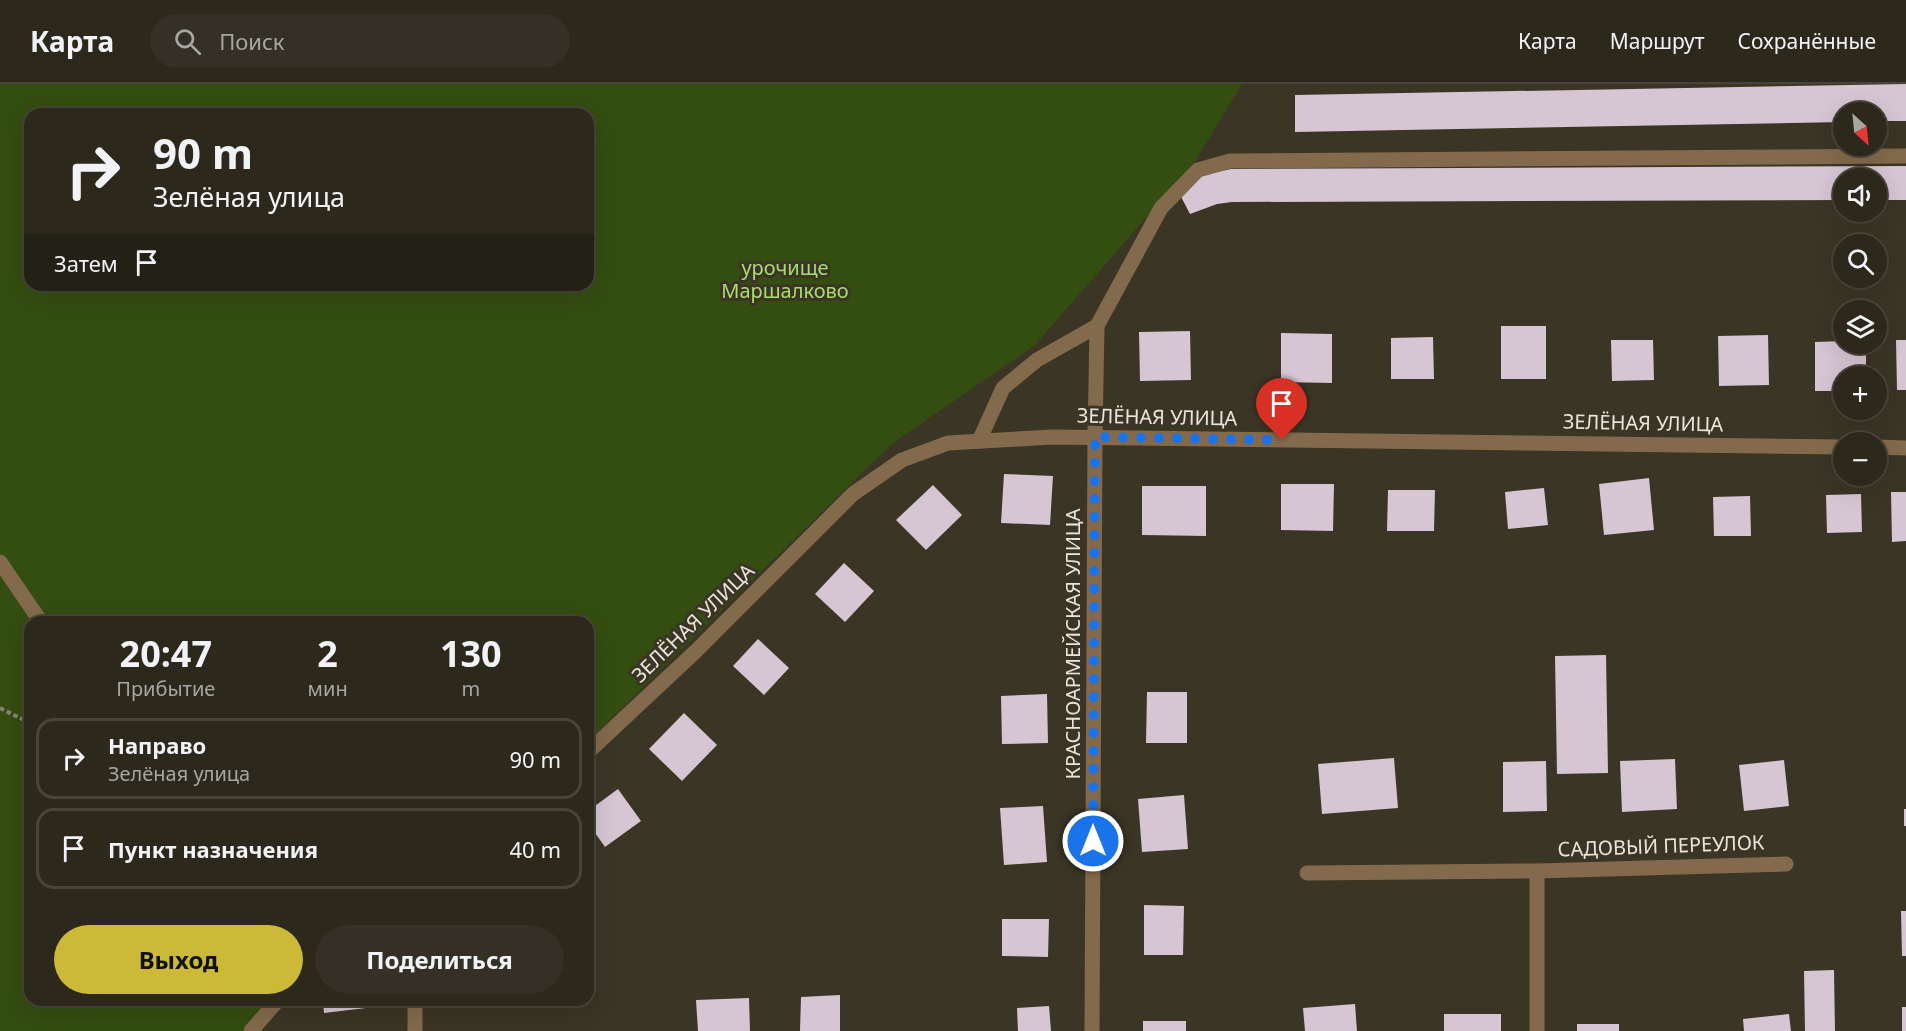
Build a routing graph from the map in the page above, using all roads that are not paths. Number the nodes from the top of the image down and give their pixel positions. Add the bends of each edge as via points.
1 (1906, 156) edge
2 (1097, 326) junction
3 (1095, 437) junction
4 (979, 441) junction
5 (1833, 447) edge
6 (1887, 447) edge
7 (1906, 448) edge
8 (0, 562) edge
9 (37, 616) edge
10 (594, 746) edge
11 (1786, 864) dead end
12 (1537, 871) junction
13 (1307, 873) dead end
14 (273, 1006) edge
15 (415, 1006) edge
16 (251, 1031) edge
17 (416, 1031) edge
18 (1092, 1031) edge
19 (1537, 1031) edge

1 - 2 street via 1230,161 1198,170 1161,208
2 - 3 street, КРАСНОАРМЕЙСКАЯ УЛИЦА
2 - 4 street via 1037,360 1003,388
3 - 4 street, ЗЕЛЁНАЯ УЛИЦА
3 - 5 street, ЗЕЛЁНАЯ УЛИЦА
3 - 18 street, КРАСНОАРМЕЙСКАЯ УЛИЦА
4 - 10 street, ЗЕЛЁНАЯ УЛИЦА via 948,443 902,460 853,494
6 - 7 street
8 - 9 street
11 - 12 street, САДОВЫЙ ПЕРЕУЛОК
12 - 13 street, САДОВЫЙ ПЕРЕУЛОК
12 - 19 street, САДОВЫЙ ПЕРЕУЛОК
14 - 16 street
15 - 17 street

